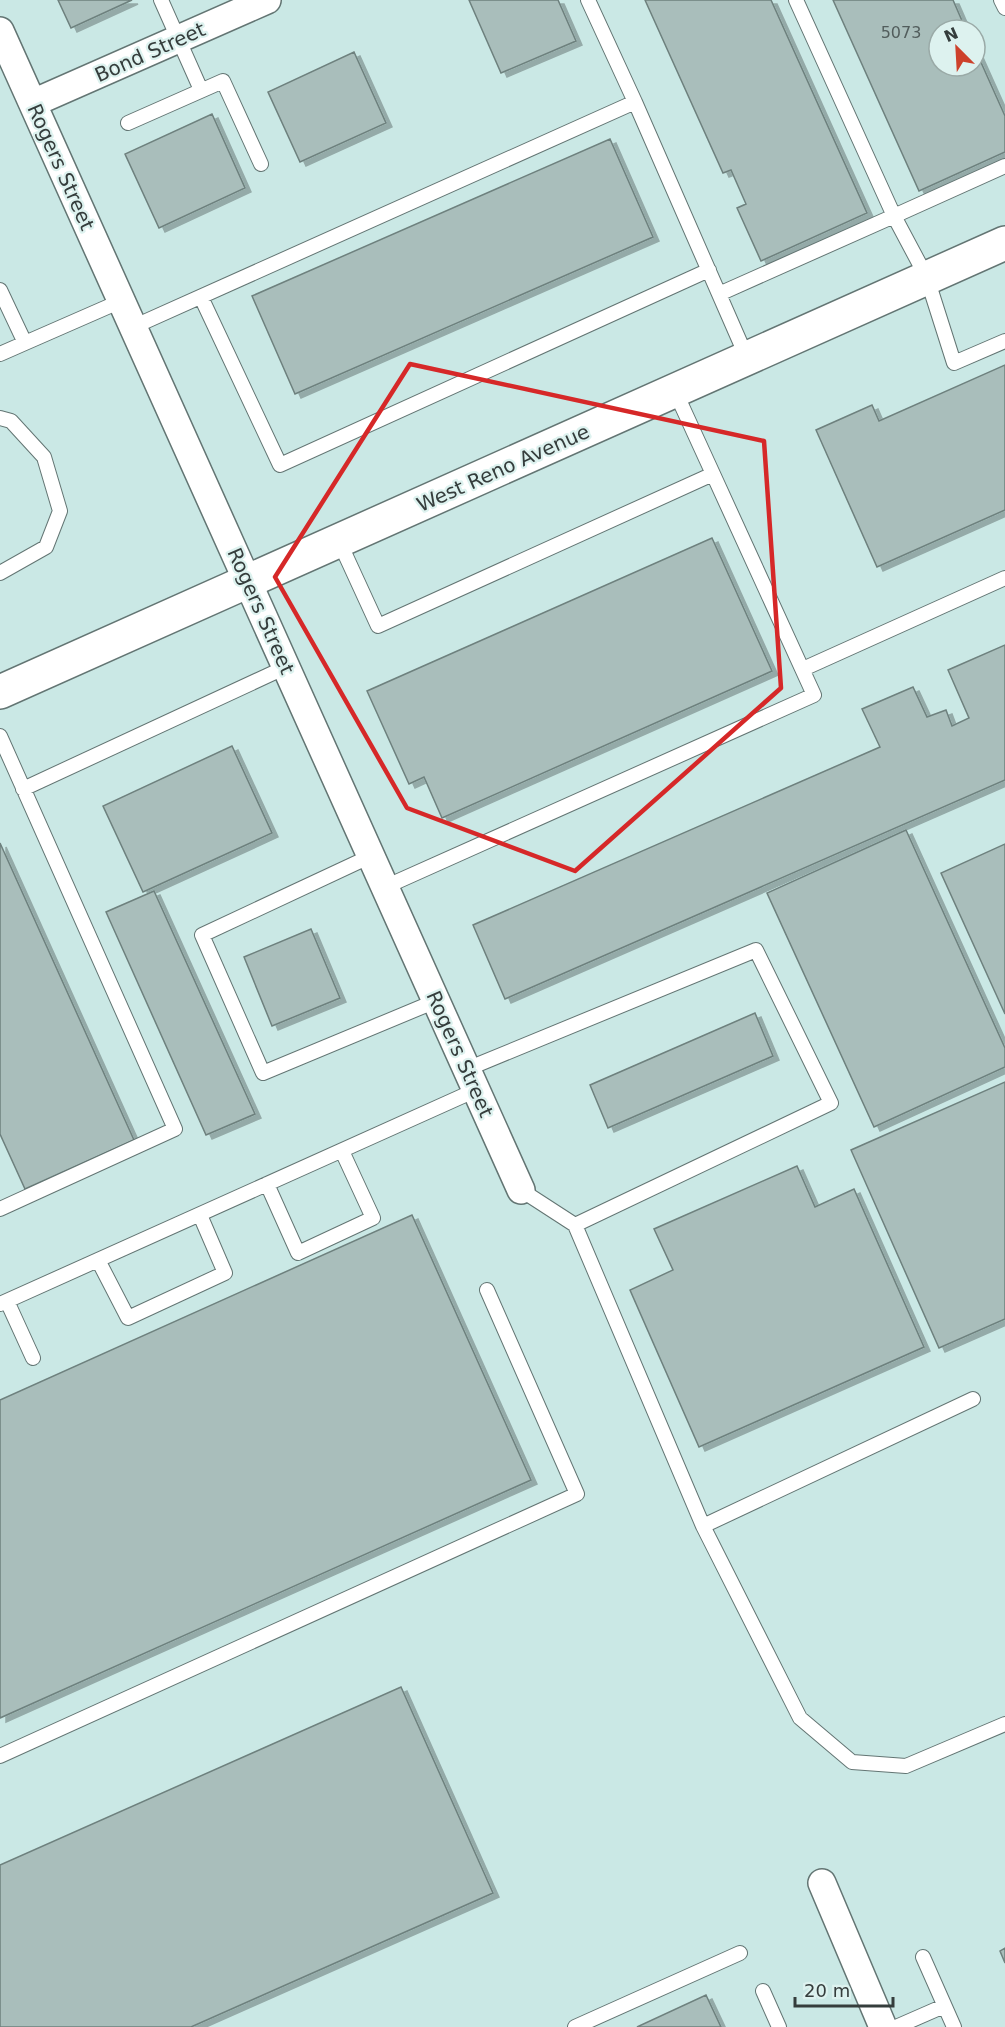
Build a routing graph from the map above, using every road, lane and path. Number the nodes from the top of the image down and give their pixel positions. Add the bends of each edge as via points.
1 (161, 0) edge
2 (267, 0) edge
3 (588, 0) edge
4 (796, 0) edge
5 (1001, 0) edge
6 (1005, 8) edge
7 (0, 31) edge
8 (179, 39) junction
9 (201, 90) junction
10 (635, 102) junction
11 (33, 103) junction
12 (128, 123) dead end
13 (261, 164) dead end
14 (1005, 166) edge
15 (894, 216) junction
16 (1005, 243) edge
17 (709, 270) junction
18 (927, 278) junction
19 (0, 290) edge
20 (719, 294) junction
21 (201, 297) junction
22 (121, 301) junction
23 (133, 327) junction
24 (1005, 341) edge
25 (25, 343) junction
26 (0, 354) edge
27 (747, 358) junction
28 (675, 390) junction
29 (0, 418) edge
30 (713, 474) junction
31 (339, 541) junction
32 (0, 573) edge
33 (1005, 578) edge
34 (247, 581) junction
35 (286, 667) junction
36 (803, 669) junction
37 (2, 684) edge
38 (0, 736) edge
39 (23, 789) junction
40 (371, 856) junction
41 (385, 887) junction
42 (436, 1001) junction
43 (472, 1080) junction
44 (342, 1151) junction
45 (267, 1184) junction
46 (521, 1190) joint
47 (0, 1209) edge
48 (200, 1215) junction
49 (575, 1225) junction
50 (98, 1260) junction
51 (487, 1290) dead end
52 (4, 1303) edge
53 (33, 1358) dead end
54 (973, 1399) dead end
55 (703, 1526) junction
56 (1005, 1724) edge
57 (0, 1756) edge
58 (822, 1883) dead end
59 (740, 1953) dead end
60 (923, 1957) dead end
61 (763, 1991) dead end
62 (944, 2006) junction
63 (575, 2027) edge
64 (779, 2027) edge
65 (883, 2027) edge
66 (896, 2027) edge
67 (954, 2027) edge

1 - 8 lane
2 - 8 street, Bond Street
3 - 10 lane
4 - 15 lane
5 - 6 lane
7 - 11 street, Rogers Street
8 - 9 lane
8 - 11 street, Bond Street
9 - 12 lane
9 - 13 lane via 223,81
10 - 17 lane
10 - 21 lane
11 - 22 street, Rogers Street
14 - 15 lane
15 - 18 lane
15 - 20 lane
16 - 18 street, West Reno Avenue
17 - 20 lane
17 - 21 lane via 280,465
18 - 24 lane via 954,363
18 - 27 street, West Reno Avenue
19 - 25 lane
20 - 27 lane
21 - 23 lane
22 - 23 street, Rogers Street
22 - 25 lane
23 - 34 street, Rogers Street
25 - 26 lane
27 - 28 street, West Reno Avenue
28 - 30 lane
28 - 31 street, West Reno Avenue
29 - 32 lane via 10,420 44,457 60,511 46,547
30 - 31 lane via 378,626
30 - 36 lane
31 - 34 street, West Reno Avenue
33 - 36 lane
34 - 35 street, Rogers Street
34 - 37 street, West Reno Avenue
35 - 39 lane
35 - 40 street, Rogers Street
36 - 41 lane via 814,695
38 - 39 lane
39 - 47 lane via 175,1129
40 - 41 street, Rogers Street
40 - 42 lane via 202,935 262,1073
41 - 42 street, Rogers Street
42 - 43 street, Rogers Street
43 - 44 lane
43 - 46 street, Rogers Street
43 - 49 lane via 756,950 831,1103
44 - 45 lane
44 - 45 lane via 373,1218 298,1253
45 - 48 lane
46 - 49 lane
48 - 50 lane
48 - 50 lane via 225,1274 128,1318
49 - 55 lane
50 - 52 lane
51 - 57 lane via 577,1494
52 - 53 lane
54 - 55 lane
55 - 56 lane via 800,1718 852,1762 906,1766
58 - 65 street
59 - 63 lane
60 - 62 lane
61 - 64 lane
62 - 66 lane
62 - 67 lane

